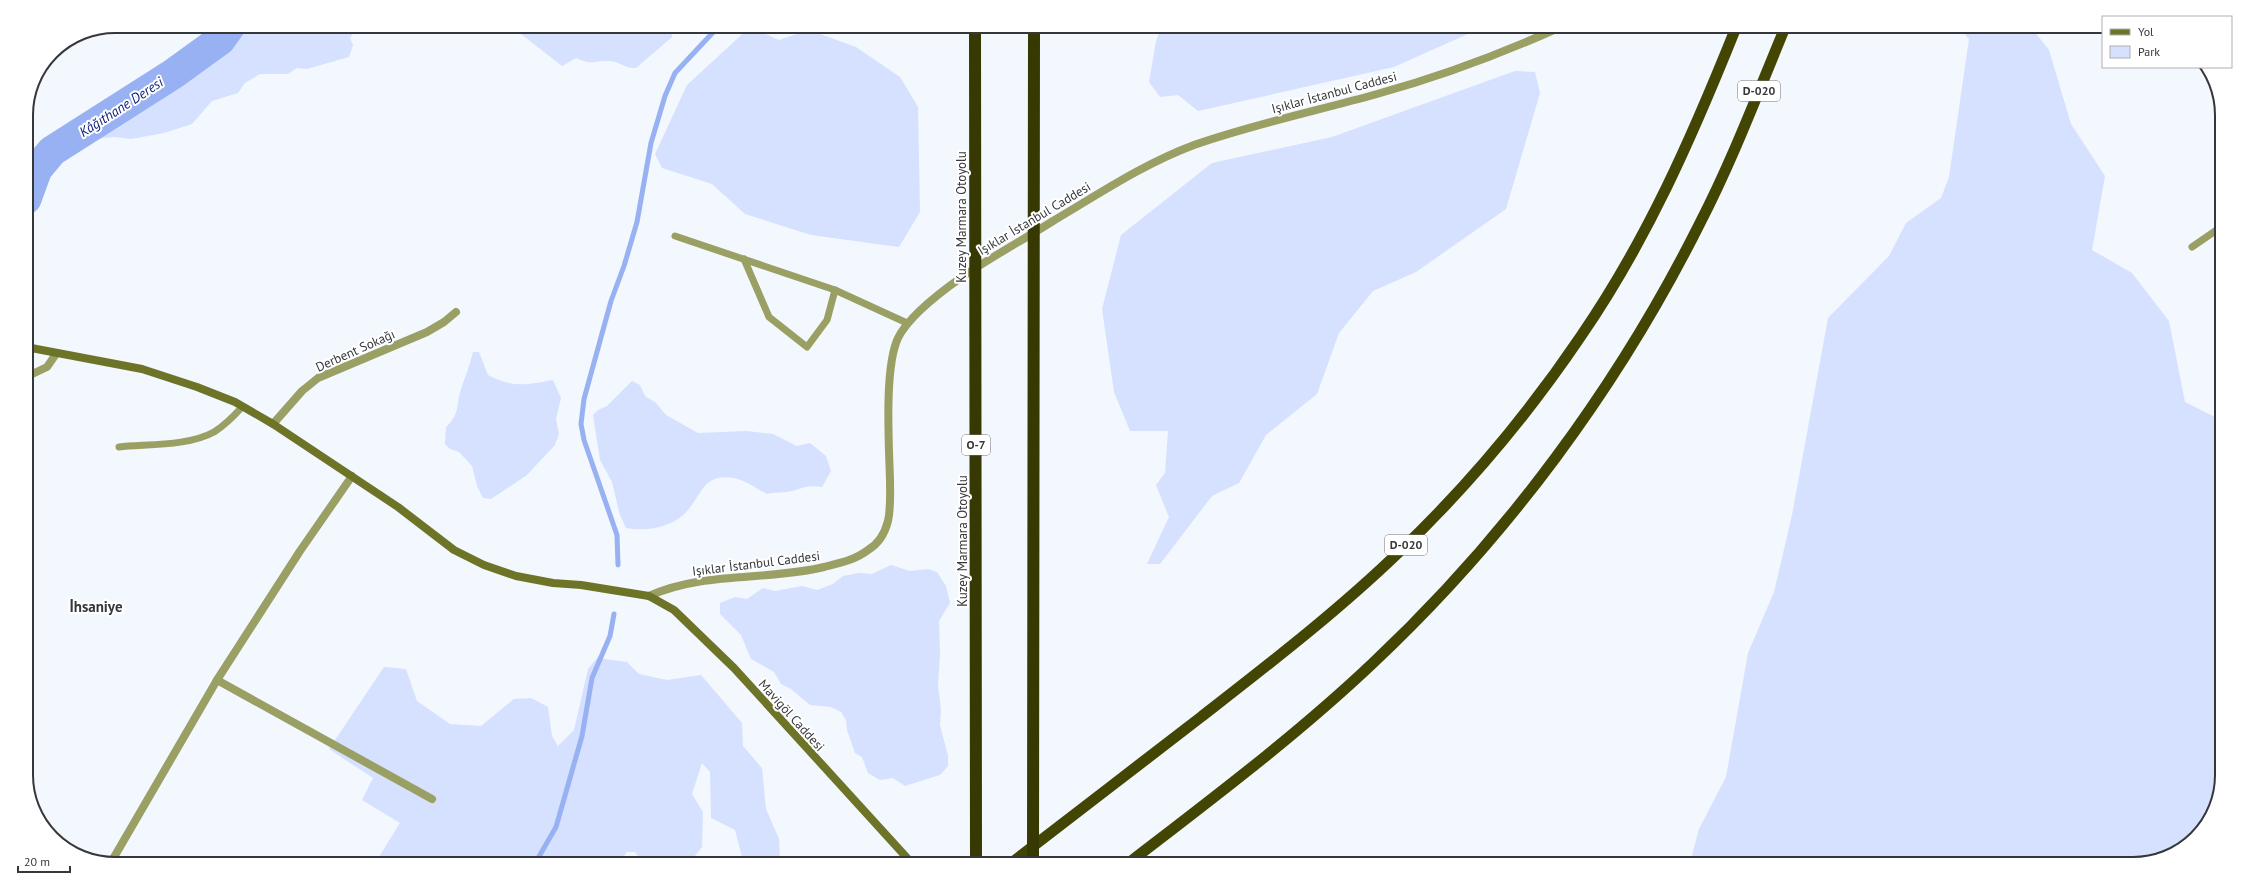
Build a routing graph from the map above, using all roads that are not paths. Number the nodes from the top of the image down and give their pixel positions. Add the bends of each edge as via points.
1 (975, 33) edge
2 (1034, 33) edge
3 (1546, 33) edge
4 (1734, 33) edge
5 (1783, 33) edge
6 (2215, 231) edge
7 (675, 236) dead end
8 (2192, 247) dead end
9 (744, 259) junction
10 (835, 290) junction
11 (456, 312) dead end
12 (907, 323) junction
13 (33, 349) edge
14 (56, 354) junction
15 (33, 374) edge
16 (242, 406) junction
17 (273, 424) junction
18 (119, 447) dead end
19 (352, 476) junction
20 (649, 596) junction
21 (217, 680) junction
22 (432, 799) dead end
23 (114, 857) edge
24 (906, 857) edge
25 (976, 857) edge
26 (1019, 857) edge
27 (1033, 857) edge
28 (1137, 857) edge

1 - 25 highway, Kuzey Marmara Otoyolu / O-7, bridge
2 - 27 highway, bridge
3 - 12 street, Işıklar İstanbul Caddesi via 1453,72 1246,129 1194,145 1143,167 962,277
4 - 26 highway, D-020 via 1693,134 1666,192 1583,334 1548,383 1440,511 1322,622
5 - 28 highway, D-020 via 1734,152 1666,288 1580,423 1506,521 1410,626 1336,697 1224,790
6 - 8 lane
7 - 9 lane
9 - 10 lane
9 - 10 lane via 769,317 807,347 827,320
10 - 12 lane
11 - 17 street, Derbent Sokağı via 427,332 318,378 302,391
12 - 20 street, Işıklar İstanbul Caddesi via 897,340 892,366 889,400 890,511 883,534 876,544 867,552 845,562 813,570 702,581 665,589
13 - 14 main road
14 - 15 street via 47,367
14 - 16 main road via 142,369 197,387
16 - 17 main road
16 - 18 lane via 215,432 197,439
17 - 19 main road
19 - 20 main road via 454,550 484,565 516,576 553,583
19 - 21 street
20 - 24 main road, Mavigöl Caddesi via 674,610 734,668
21 - 22 street
21 - 23 street

